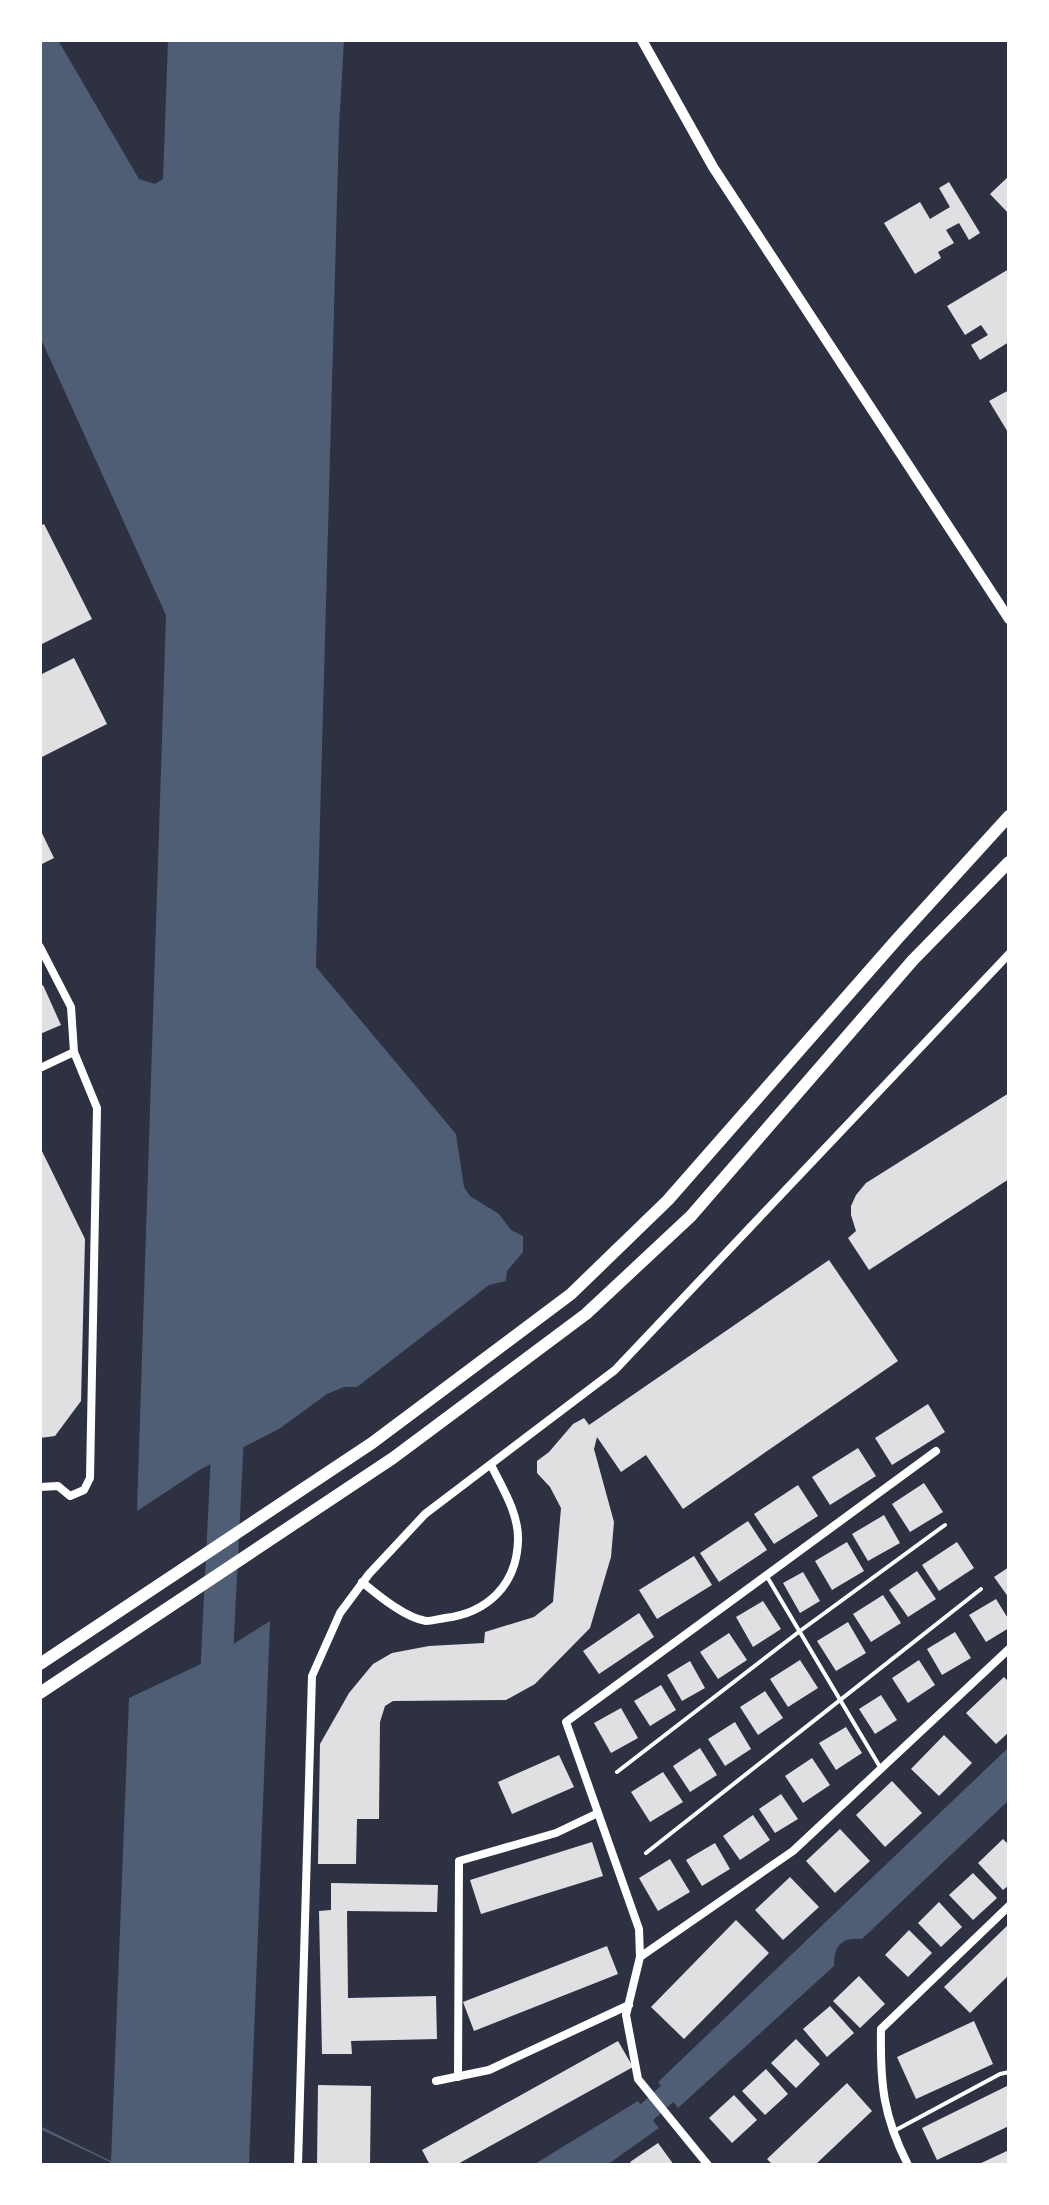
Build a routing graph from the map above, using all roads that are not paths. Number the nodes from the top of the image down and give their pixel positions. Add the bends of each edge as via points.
1 (642, 40) edge
2 (1009, 619) edge
3 (1009, 816) edge
4 (1009, 862) edge
5 (40, 947) edge
6 (1009, 954) edge
7 (74, 1052) junction
8 (40, 1068) edge
9 (936, 1451) dead end
10 (491, 1465) junction
11 (40, 1487) edge
12 (945, 1525) dead end
13 (766, 1575) junction
14 (362, 1582) junction
15 (981, 1589) dead end
16 (800, 1631) junction
17 (1009, 1649) edge
18 (40, 1664) edge
19 (40, 1693) edge
20 (841, 1701) junction
21 (881, 1769) junction
22 (617, 1772) dead end
23 (598, 1813) junction
24 (646, 1853) dead end
25 (1009, 1906) edge
26 (640, 1957) junction
27 (629, 2005) junction
28 (1009, 2072) edge
29 (458, 2077) junction
30 (436, 2081) dead end
31 (892, 2133) junction
32 (298, 2165) edge
33 (708, 2165) edge
34 (908, 2165) edge

1 - 2 street via 713,167
3 - 18 main road via 668,1200 571,1294 372,1443
4 - 19 main road via 913,960 691,1216 586,1314 393,1458
5 - 7 street via 71,1007
6 - 10 street via 615,1370
7 - 8 street
7 - 11 street via 97,1108 90,1478 84,1490 70,1496 58,1486
9 - 13 street
10 - 14 street via 425,1514
10 - 14 street via 519,1538 514,1566 487,1605 458,1617 425,1621
12 - 16 lane
13 - 16 lane
13 - 23 street via 566,1722
14 - 32 street via 340,1613 312,1676
15 - 20 lane
16 - 20 lane
16 - 22 lane
17 - 21 street
20 - 21 lane
20 - 24 lane
21 - 26 street via 793,1851
23 - 26 street via 639,1929
23 - 29 street via 556,1833 459,1861
25 - 31 street via 881,2029 880,2082
26 - 27 street
27 - 29 street via 489,2070
27 - 33 street via 626,2015 638,2079
28 - 31 lane
29 - 30 street
31 - 34 street

